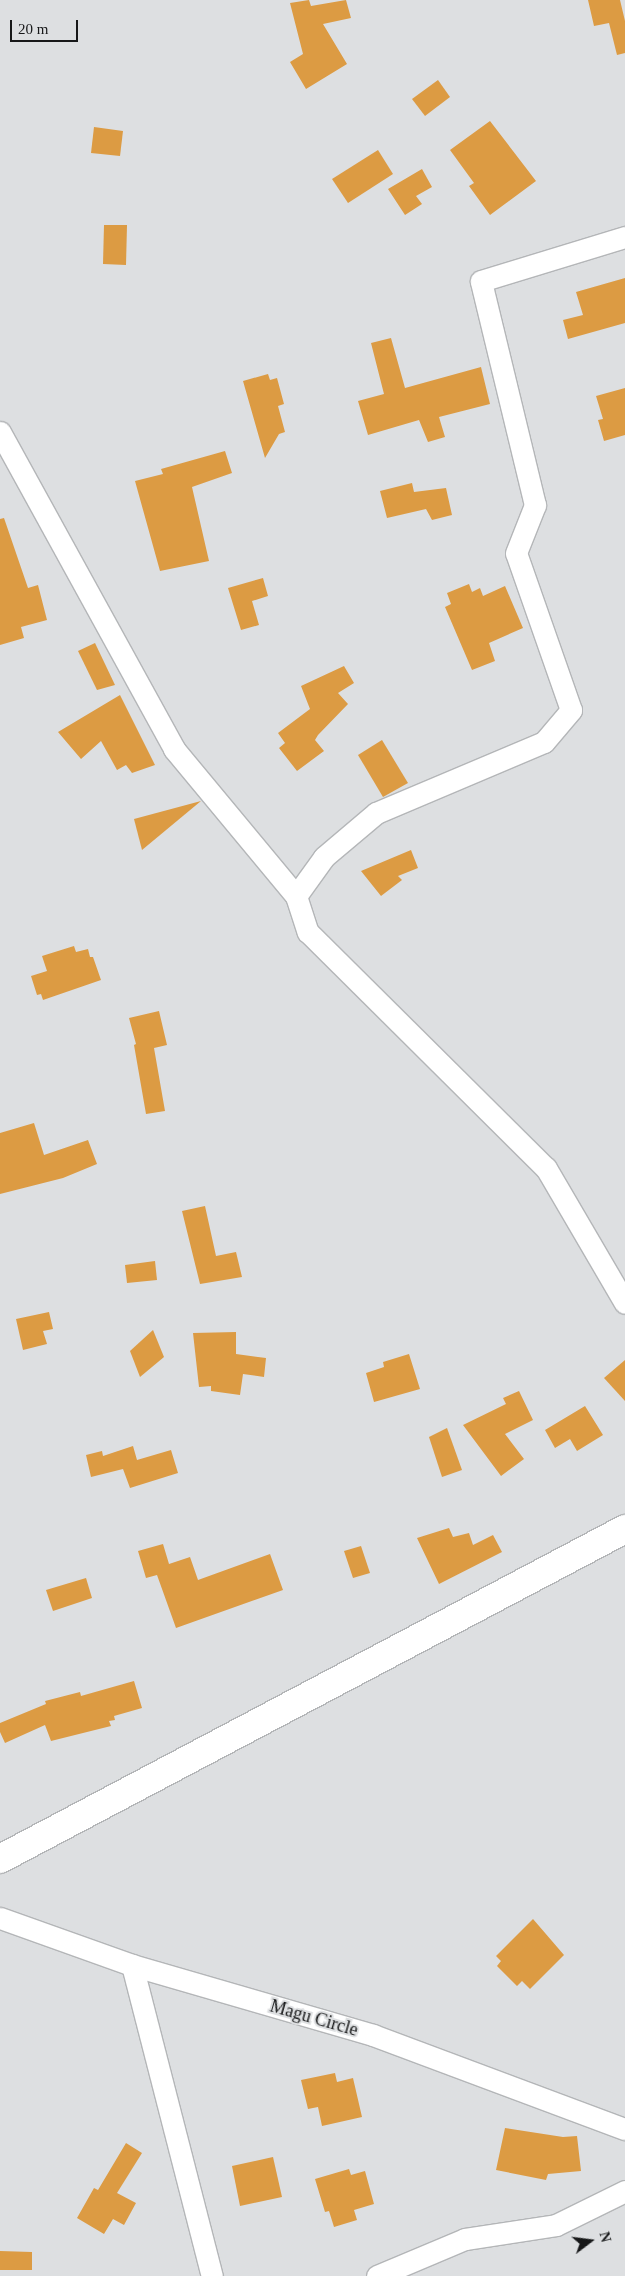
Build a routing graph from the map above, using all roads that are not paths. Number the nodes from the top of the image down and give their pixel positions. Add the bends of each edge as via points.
1 (625, 237) edge
2 (0, 432) edge
3 (296, 896) junction
4 (625, 1303) edge
5 (625, 1529) edge
6 (0, 1859) edge
7 (0, 1918) edge
8 (132, 1965) junction
9 (625, 2129) edge
10 (625, 2191) edge
11 (212, 2276) edge
12 (378, 2276) edge

1 - 3 street via 481,281 535,505 516,553 571,710 544,742 376,813 324,857
2 - 3 street via 174,749
3 - 4 street via 308,932 546,1168
5 - 6 main road
7 - 8 street, Magu Circle
8 - 9 street, Magu Circle via 374,2035
8 - 11 street
10 - 12 street via 556,2225 465,2239

